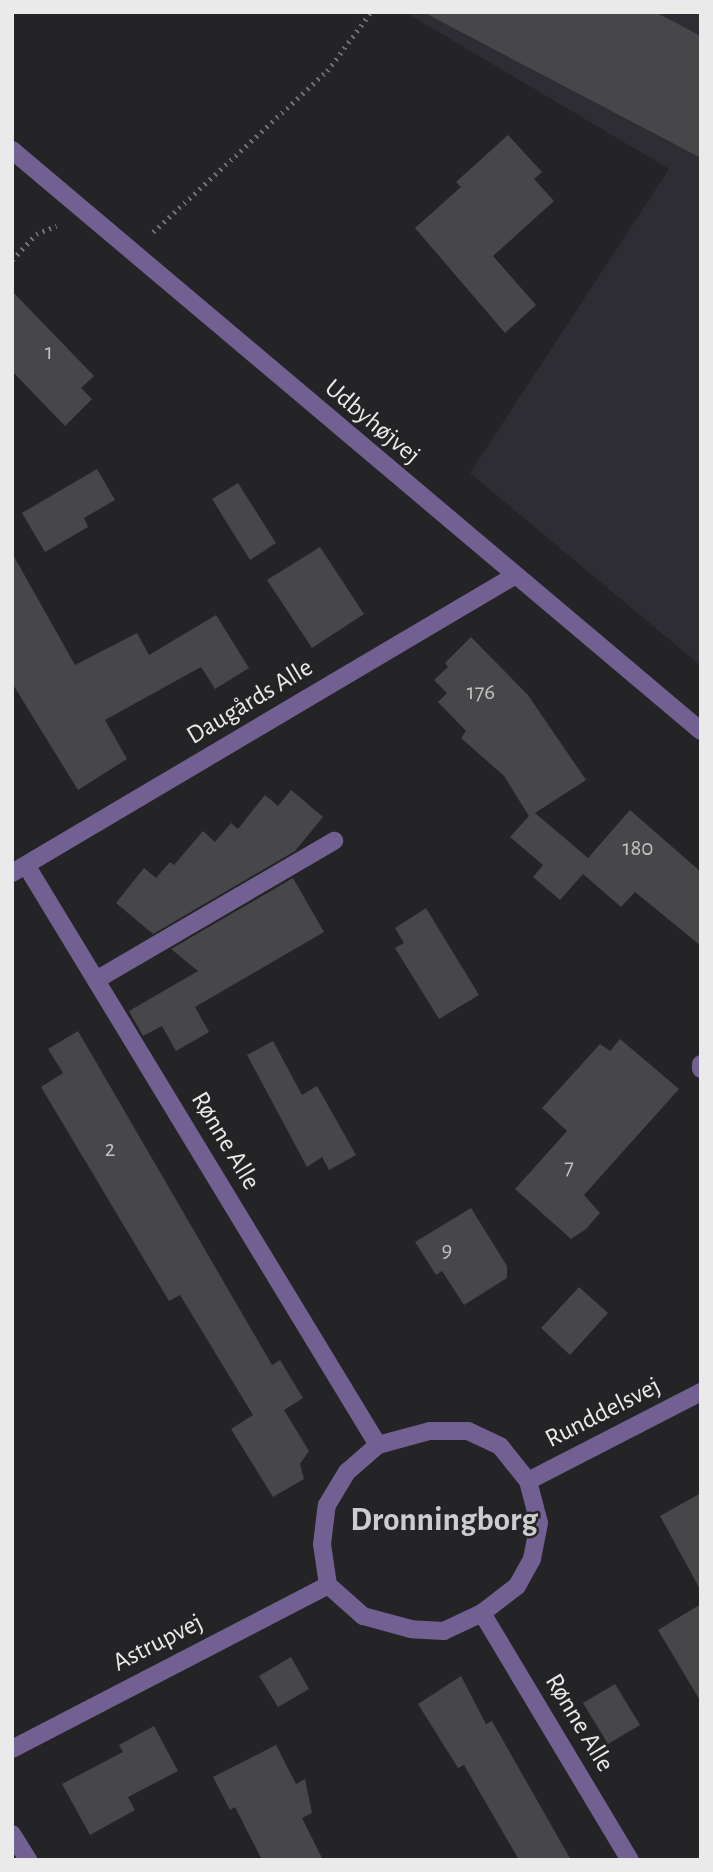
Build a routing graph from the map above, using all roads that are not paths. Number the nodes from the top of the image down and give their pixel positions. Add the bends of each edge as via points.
1 (12, 150) edge
2 (514, 576) junction
3 (701, 731) edge
4 (334, 841) dead end
5 (19, 869) edge
6 (96, 980) junction
7 (701, 1392) edge
8 (378, 1445) junction
9 (528, 1480) junction
10 (328, 1585) junction
11 (482, 1613) junction
12 (12, 1749) edge
13 (12, 1834) edge
14 (28, 1860) edge
15 (630, 1860) edge

1 - 2 street, Udbyhøjvej
2 - 3 street, Udbyhøjvej
2 - 5 street, Daugårds Alle
4 - 6 street
5 - 6 street, Rønne Alle
6 - 8 street, Rønne Alle
7 - 9 street, Runddelsvej
8 - 9 street via 430,1432 468,1431 500,1446
8 - 10 street via 347,1472 327,1504 322,1544
9 - 11 street via 539,1523 532,1559 517,1586
10 - 11 street via 363,1616 411,1629 444,1631
10 - 12 street, Astrupvej
11 - 15 street, Rønne Alle
13 - 14 street

